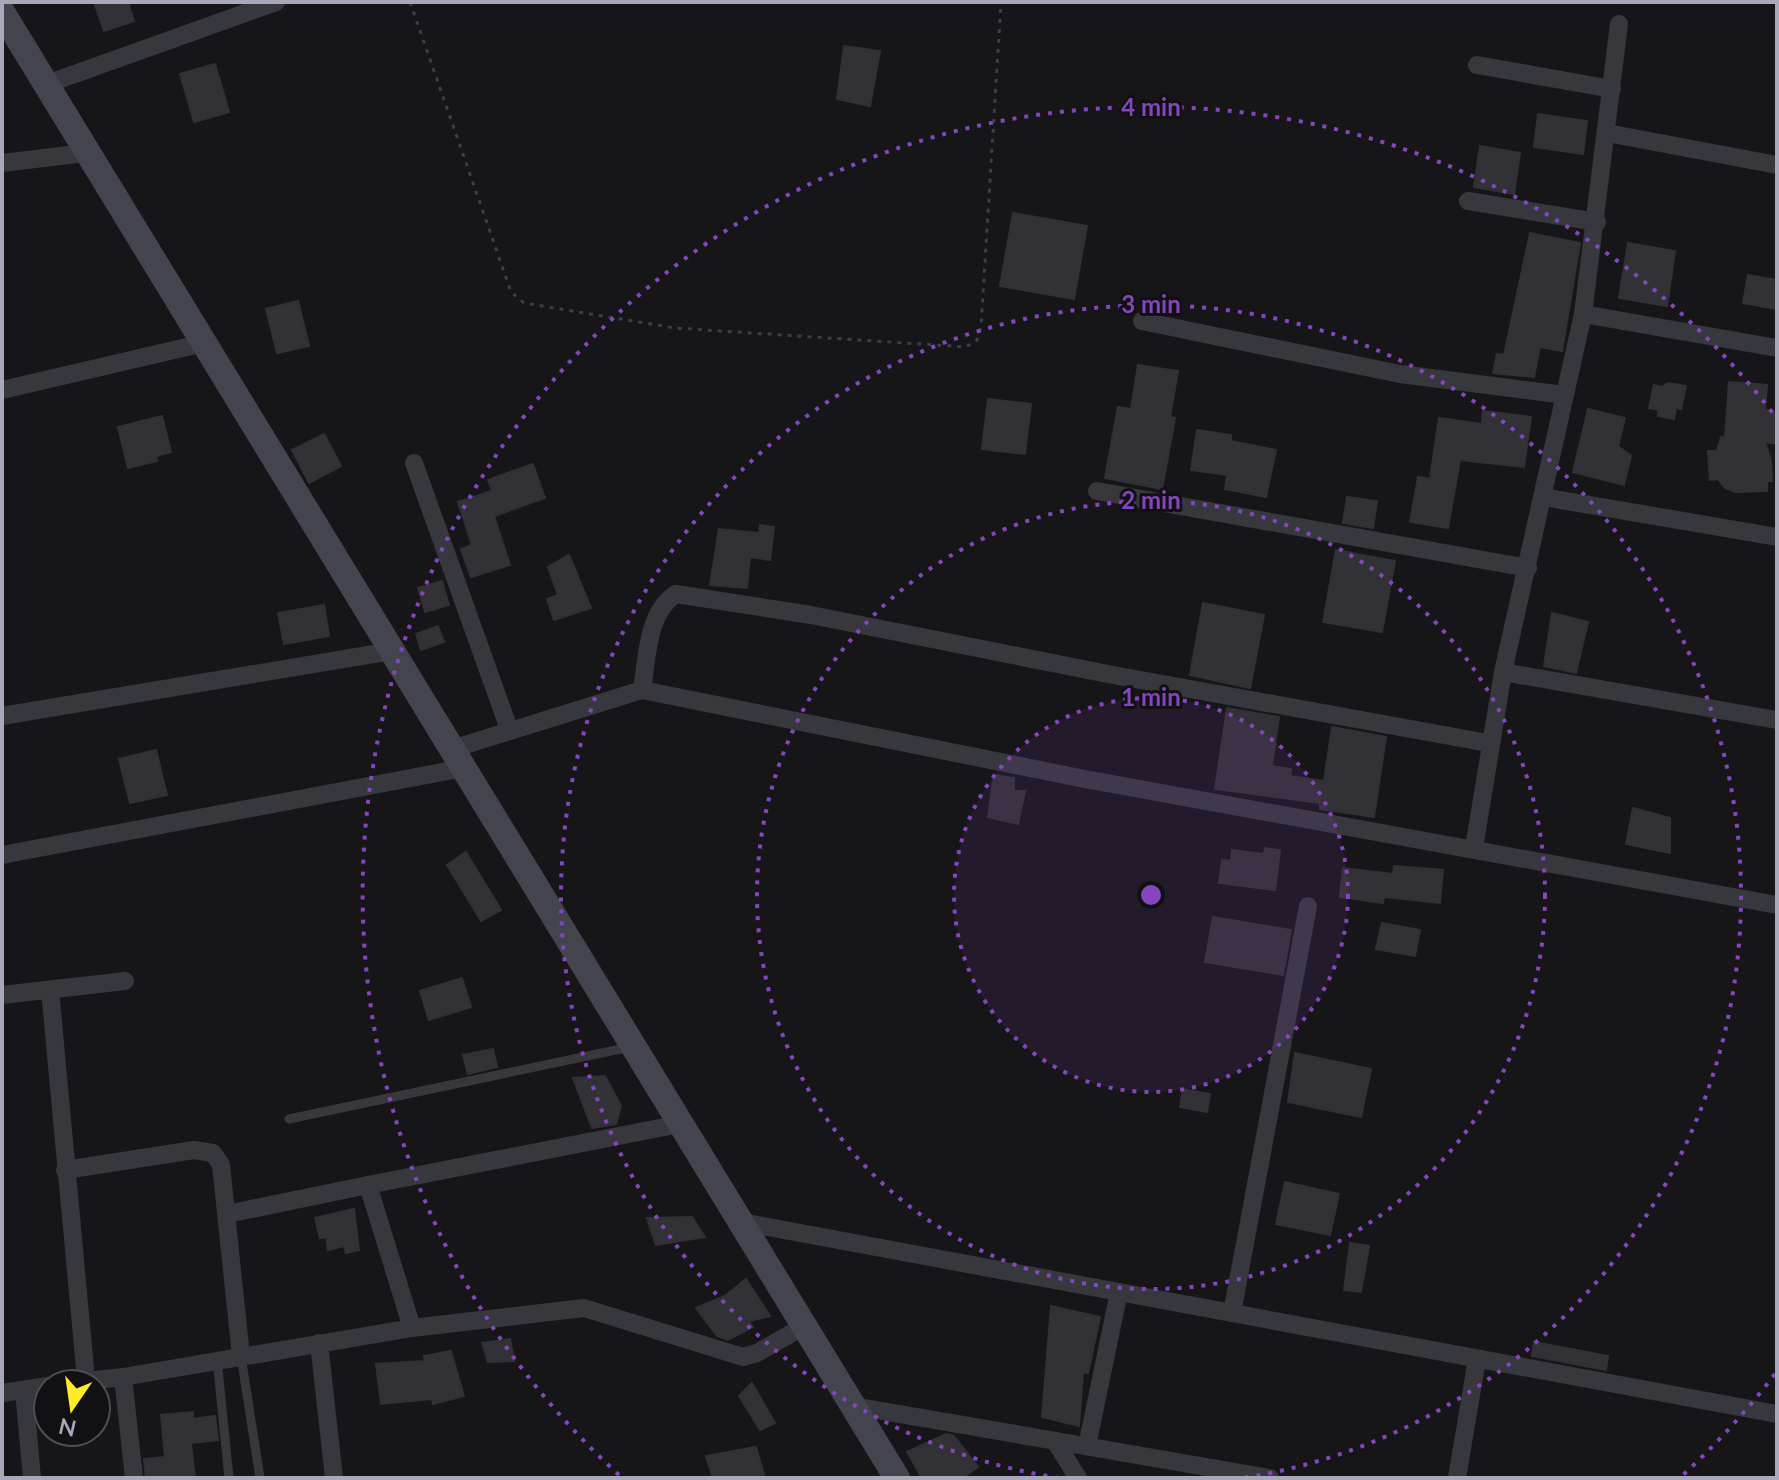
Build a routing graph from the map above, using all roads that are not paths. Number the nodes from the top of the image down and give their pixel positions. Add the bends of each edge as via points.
1 (276, 2) edge
2 (2, 12) edge
3 (1619, 24) dead end
4 (1477, 65) dead end
5 (44, 85) junction
6 (1612, 89) junction
7 (1607, 133) junction
8 (85, 153) junction
9 (2, 163) edge
10 (1777, 165) edge
11 (1468, 201) dead end
12 (1597, 222) junction
13 (1583, 314) junction
14 (1142, 321) dead end
15 (204, 343) junction
16 (1777, 348) edge
17 (2, 390) edge
18 (1565, 395) junction
19 (414, 463) dead end
20 (1097, 491) dead end
21 (1543, 497) junction
22 (1777, 537) edge
23 (1528, 568) junction
24 (392, 651) junction
25 (1503, 672) junction
26 (642, 690) junction
27 (2, 716) edge
28 (1777, 720) edge
29 (509, 729) junction
30 (1488, 743) junction
31 (458, 759) junction
32 (1474, 848) junction
33 (2, 855) edge
34 (1777, 905) edge
35 (1308, 906) dead end
36 (125, 981) dead end
37 (50, 990) junction
38 (2, 995) edge
39 (633, 1047) junction
40 (289, 1119) dead end
41 (680, 1124) junction
42 (65, 1170) junction
43 (368, 1185) junction
44 (227, 1214) junction
45 (741, 1222) junction
46 (1119, 1292) junction
47 (1232, 1313) junction
48 (804, 1326) junction
49 (412, 1328) junction
50 (319, 1343) junction
51 (241, 1356) junction
52 (217, 1359) junction
53 (1477, 1359) junction
54 (85, 1368) edge
55 (123, 1377) junction
56 (112, 1378) edge
57 (32, 1389) edge
58 (24, 1391) junction
59 (2, 1393) edge
60 (853, 1406) junction
61 (1777, 1414) edge
62 (1055, 1441) junction
63 (1087, 1446) junction
64 (32, 1478) edge
65 (134, 1478) edge
66 (229, 1478) edge
67 (260, 1478) edge
68 (334, 1478) edge
69 (897, 1478) edge
70 (1078, 1478) edge
71 (1270, 1478) edge
72 (1457, 1478) edge

1 - 5 street
2 - 5 main road
3 - 6 street
4 - 6 street
5 - 8 main road
6 - 7 street
7 - 10 street
7 - 12 street
8 - 9 street
8 - 15 main road
11 - 12 street
12 - 13 street
13 - 16 street
13 - 18 street
14 - 18 street via 1400,374
15 - 17 street
15 - 24 main road
18 - 21 street
19 - 29 street
20 - 23 street
21 - 22 street
21 - 23 street
23 - 25 street
24 - 27 street
24 - 31 main road
25 - 28 street
25 - 30 street
26 - 29 street
26 - 30 street via 663,602 676,594 692,594
26 - 32 street via 1085,779
29 - 31 street
30 - 32 street
31 - 33 street
31 - 39 main road
32 - 34 street
35 - 47 street
36 - 37 street
37 - 38 street
37 - 42 street
39 - 40 lane
39 - 41 main road
41 - 43 street
41 - 45 main road
42 - 44 street via 194,1150 213,1153 221,1165
42 - 54 street
43 - 44 street
43 - 49 street
44 - 51 street
45 - 46 street
45 - 48 main road
46 - 47 street
46 - 63 street
47 - 53 street
48 - 49 street via 743,1357 584,1308
48 - 60 main road
49 - 50 street
50 - 51 street
50 - 68 street
51 - 52 street
51 - 67 lane
52 - 55 street
52 - 66 lane
53 - 61 street
53 - 72 street
55 - 56 street
55 - 65 street
57 - 58 street
58 - 59 street
58 - 64 street
60 - 62 street
60 - 69 main road
62 - 63 street
62 - 70 street
63 - 71 street

